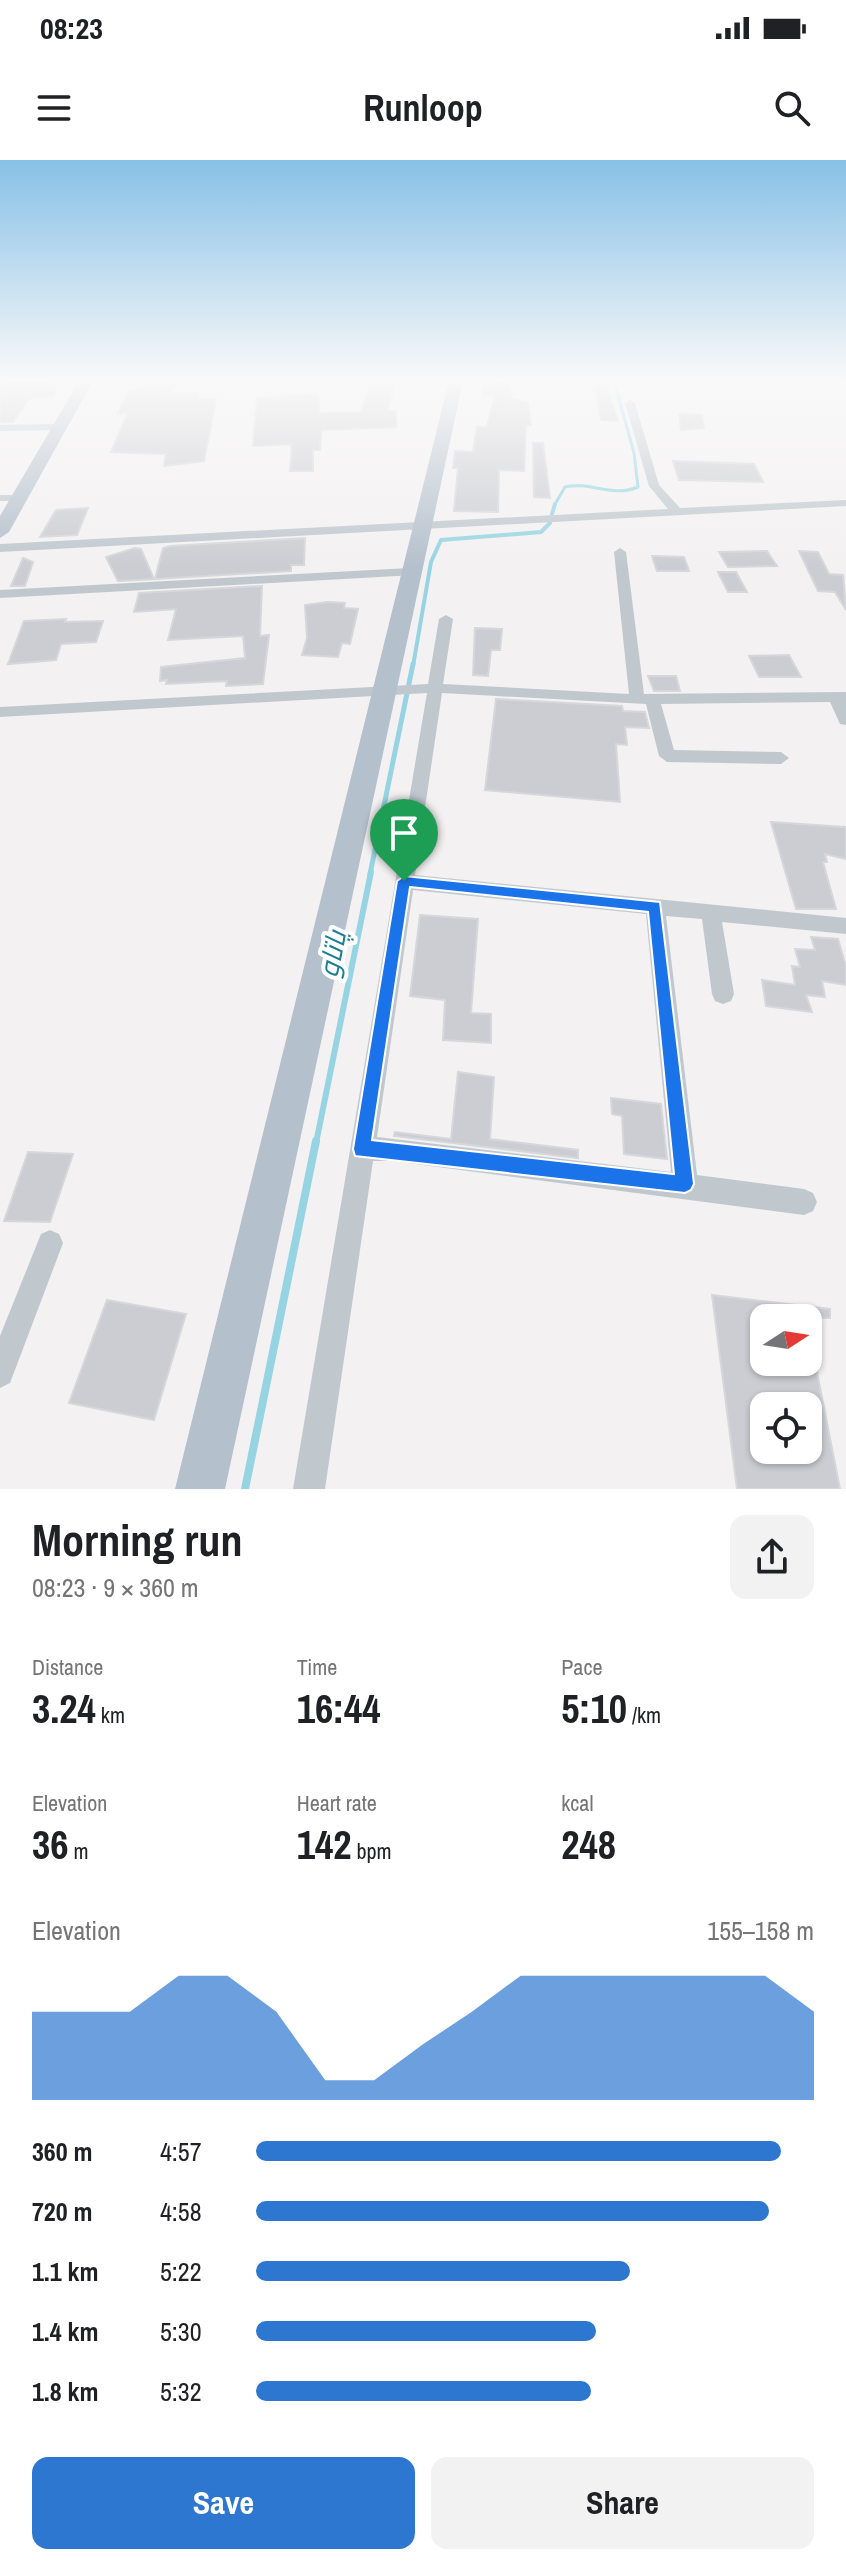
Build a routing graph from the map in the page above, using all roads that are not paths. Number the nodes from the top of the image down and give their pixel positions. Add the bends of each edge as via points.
1 (48, 443) edge
2 (441, 443) edge
3 (642, 443) edge
4 (0, 498) edge
5 (19, 498) junction
6 (846, 503) edge
7 (676, 511) junction
8 (420, 526) junction
9 (0, 532) edge
10 (0, 548) edge
11 (620, 552) dead end
12 (410, 572) junction
13 (0, 594) edge
14 (446, 619) dead end
15 (429, 688) junction
16 (392, 690) junction
17 (841, 697) edge
18 (644, 699) junction
19 (0, 712) edge
20 (846, 720) edge
21 (781, 758) dead end
22 (404, 881) junction
23 (655, 906) junction
24 (711, 912) junction
25 (846, 926) edge
26 (723, 994) dead end
27 (362, 1149) junction
28 (685, 1184) junction
29 (804, 1202) dead end
30 (50, 1243) dead end
31 (0, 1373) edge
32 (200, 1489) edge
33 (309, 1489) edge

1 - 5 main road
2 - 8 main road
3 - 7 street via 654,486
4 - 5 street
5 - 9 main road
6 - 7 street
7 - 8 street
8 - 10 street
8 - 12 main road
11 - 18 street
12 - 13 street
12 - 16 main road
14 - 15 street
15 - 16 street
15 - 18 street
15 - 22 street
16 - 19 street
16 - 32 main road
17 - 18 street
17 - 20 street
18 - 21 street via 667,756
22 - 23 street
22 - 27 street
23 - 24 street
23 - 28 street
24 - 25 street
24 - 26 street
27 - 28 street
27 - 33 street
28 - 29 street
30 - 31 street

